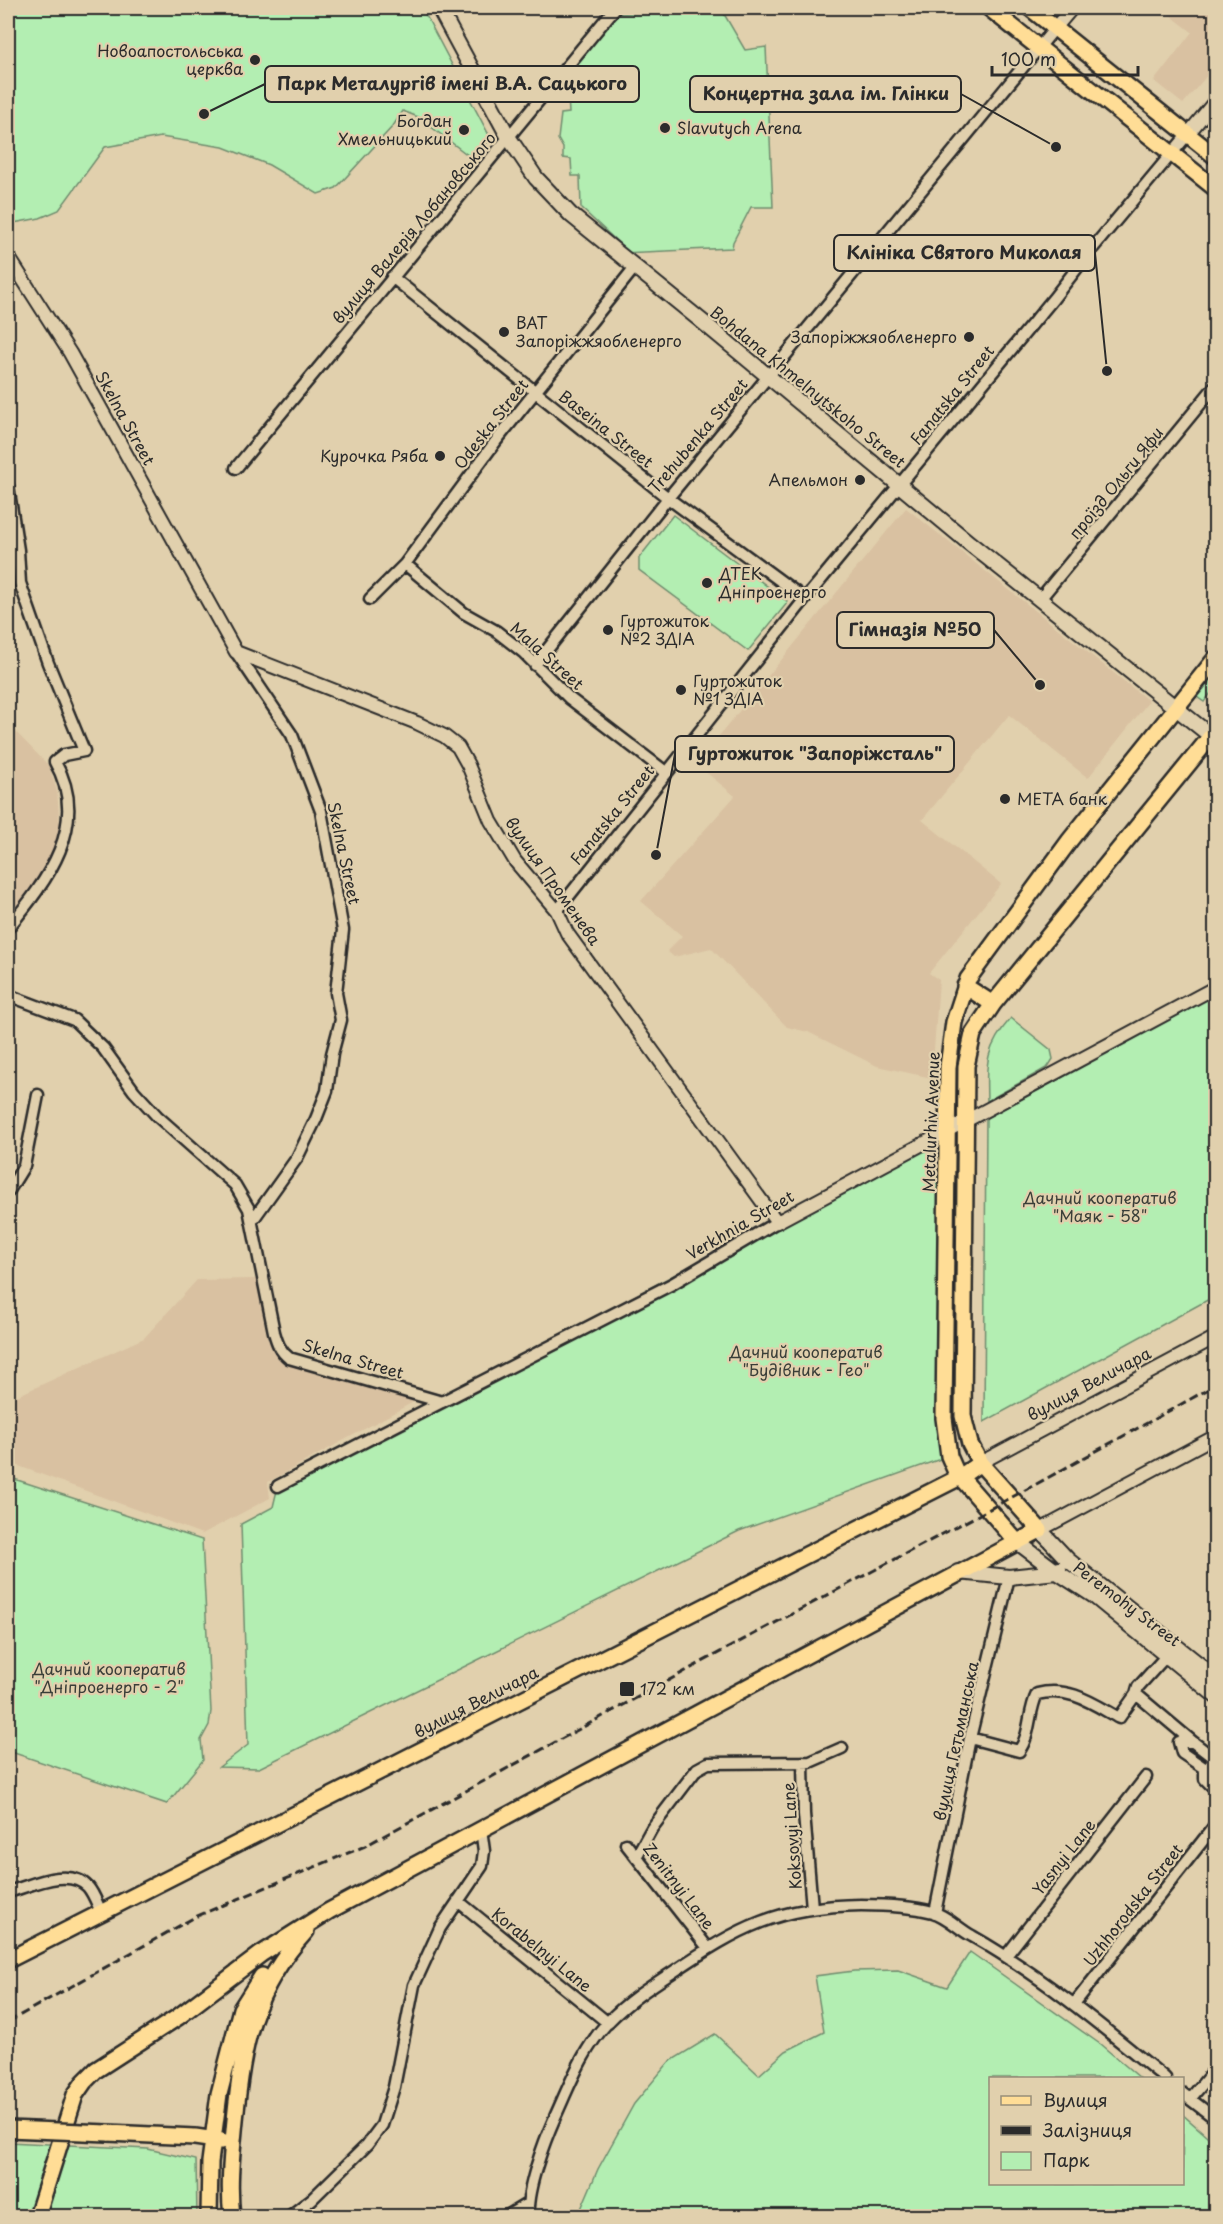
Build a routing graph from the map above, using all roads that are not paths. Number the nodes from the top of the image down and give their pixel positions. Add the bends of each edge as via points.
1 (439, 8) edge
2 (615, 8) edge
3 (989, 8) edge
4 (1030, 8) edge
5 (1071, 8) edge
6 (1055, 28) junction
7 (1040, 49) junction
8 (1215, 100) edge
9 (1188, 134) junction
10 (509, 138) junction
11 (1172, 154) junction
12 (1215, 157) edge
13 (1215, 189) edge
14 (8, 256) edge
15 (635, 267) junction
16 (392, 277) junction
17 (769, 377) junction
18 (1215, 385) edge
19 (535, 392) junction
20 (236, 468) dead end
21 (900, 484) junction
22 (8, 486) edge
23 (668, 498) junction
24 (405, 564) junction
25 (1040, 598) junction
26 (370, 599) dead end
27 (805, 599) junction
28 (236, 651) junction
29 (1215, 658) edge
30 (535, 665) junction
31 (1174, 709) junction
32 (1214, 735) edge
33 (667, 773) junction
34 (557, 911) junction
35 (8, 928) edge
36 (965, 986) junction
37 (1215, 987) edge
38 (8, 995) edge
39 (993, 1004) junction
40 (38, 1095) dead end
41 (966, 1119) junction
42 (948, 1130) junction
43 (8, 1192) edge
44 (252, 1221) junction
45 (777, 1222) junction
46 (1215, 1337) edge
47 (442, 1402) junction
48 (1215, 1436) edge
49 (980, 1463) junction
50 (960, 1477) junction
51 (278, 1486) dead end
52 (1040, 1530) junction
53 (1016, 1541) junction
54 (1068, 1560) junction
55 (958, 1572) junction
56 (1057, 1572) junction
57 (1009, 1577) junction
58 (1167, 1655) junction
59 (1215, 1678) edge
60 (1136, 1694) junction
61 (1215, 1696) edge
62 (970, 1738) junction
63 (1193, 1742) junction
64 (842, 1748) dead end
65 (803, 1762) junction
66 (1207, 1770) junction
67 (1146, 1777) dead end
68 (1215, 1790) edge
69 (1215, 1824) edge
70 (481, 1829) junction
71 (626, 1844) dead end
72 (636, 1857) junction
73 (8, 1892) edge
74 (458, 1901) junction
75 (812, 1908) junction
76 (329, 1911) junction
77 (101, 1912) junction
78 (935, 1913) junction
79 (298, 1941) junction
80 (708, 1948) junction
81 (1006, 1956) junction
82 (8, 1960) edge
83 (1074, 2004) junction
84 (608, 2023) junction
85 (1215, 2068) edge
86 (1163, 2077) edge
87 (1186, 2096) edge
88 (1215, 2119) edge
89 (8, 2129) edge
90 (213, 2138) junction
91 (232, 2147) junction
92 (527, 2204) junction
93 (37, 2217) edge
94 (209, 2217) edge
95 (232, 2217) edge
96 (290, 2217) edge
97 (507, 2217) edge
98 (528, 2217) edge

1 - 10 main road, Bohdana Khmelnytskoho Street
2 - 10 street, вулиця Валерія Лобановського
3 - 7 main road
4 - 6 main road
5 - 6 street, Trehubenka Street
6 - 7 street, Trehubenka Street
6 - 9 main road
7 - 11 main road
7 - 17 street, Trehubenka Street
8 - 9 street
9 - 11 street, Fanatska Street
9 - 12 main road
10 - 15 main road, Bohdana Khmelnytskoho Street via 536,178 571,215
10 - 16 street, вулиця Валерія Лобановського
11 - 13 main road
11 - 21 street, Fanatska Street
14 - 28 street, Skelna Street via 70,353
15 - 17 main road, Bohdana Khmelnytskoho Street
15 - 19 street, Odeska Street
16 - 19 street, Baseina Street
16 - 20 street, вулиця Валерія Лобановського
17 - 21 main road, Bohdana Khmelnytskoho Street
17 - 23 street, Trehubenka Street
18 - 25 street, проїзд Ольги Яфи
19 - 23 street, Baseina Street
19 - 24 street, Odeska Street
21 - 25 main road, Bohdana Khmelnytskoho Street
21 - 27 street, Fanatska Street
22 - 35 street via 20,583 84,751 64,755 55,762 65,783 69,820 46,879
23 - 27 street, Baseina Street
23 - 30 street, Trehubenka Street
24 - 26 street, Odeska Street
24 - 30 street, Mala Street
25 - 31 main road, Bohdana Khmelnytskoho Street
27 - 33 street, Fanatska Street
28 - 34 street, вулиця Променева via 417,723 452,742 468,765 491,821 515,861
28 - 44 street, Skelna Street via 296,745 321,811 343,930 336,993 341,1020 327,1091 297,1158
29 - 31 main road, Metalurhiv Avenue
30 - 33 street, Mala Street via 569,698
31 - 32 main road, Bohdana Khmelnytskoho Street
31 - 36 main road, Metalurhiv Avenue via 1070,840
32 - 39 main road, Metalurhiv Avenue
33 - 34 street, Fanatska Street
34 - 45 street, вулиця Променева via 567,933
36 - 39 main road
36 - 42 main road, Metalurhiv Avenue via 954,1022 948,1067
37 - 41 street, Verkhnia Street
38 - 44 street, Skelna Street via 74,1020 103,1048 157,1116 235,1185
39 - 41 main road, Metalurhiv Avenue via 973,1034 966,1066
40 - 43 street via 24,1166
41 - 42 street, Verkhnia Street
41 - 49 main road, Metalurhiv Avenue via 963,1416
42 - 45 street, Verkhnia Street
42 - 50 main road, Metalurhiv Avenue via 944,1418 950,1456
44 - 47 street, Skelna Street via 274,1332 284,1354
45 - 47 street, Verkhnia Street via 672,1284
46 - 49 street, вулиця Величара
47 - 51 street, Verkhnia Street
48 - 52 street
49 - 50 main road, вулиця Величара
49 - 52 main road, Metalurhiv Avenue
50 - 53 main road, Metalurhiv Avenue
50 - 77 main road, вулиця Величара
52 - 53 main road
52 - 54 main road, Peremohy Street
53 - 55 main road
53 - 56 main road, Peremohy Street
54 - 56 main road
54 - 59 main road, Peremohy Street
55 - 57 main road
55 - 70 main road
56 - 57 main road
56 - 58 main road, Peremohy Street via 1094,1596
57 - 62 street, вулиця Гетьманська
58 - 60 street
58 - 61 main road, Peremohy Street
60 - 62 street via 1119,1718 1082,1697 1059,1691 1037,1694 1031,1706 1026,1742 1019,1751
60 - 63 street
62 - 78 street, вулиця Гетьманська
63 - 66 street via 1215,1759
63 - 66 street via 1179,1742 1182,1753
64 - 65 street
65 - 72 street via 708,1763 697,1769 652,1828
65 - 75 street, Koksovyi Lane
66 - 68 street via 1206,1781
67 - 81 street, Yasnyi Lane
69 - 83 street, Uzhhorodska Street
70 - 74 street via 482,1866
70 - 76 main road
71 - 72 street, Zenitnyi Lane
72 - 80 street, Zenitnyi Lane
73 - 77 street via 68,1877 90,1889
74 - 84 street, Korabelnyi Lane
74 - 96 street via 435,1938 414,1985 394,2087 382,2125 368,2145
75 - 78 street via 874,1905
75 - 80 street via 767,1918
76 - 79 main road
76 - 93 main road via 261,1954 84,2082 75,2096
77 - 82 main road, вулиця Величара
78 - 81 street
79 - 90 main road via 267,1966 241,2008 219,2094
79 - 91 main road via 264,1990 250,2027 240,2066
80 - 84 street via 638,1995
81 - 83 street
83 - 86 street
84 - 92 street via 570,2083 546,2137
85 - 87 street
87 - 88 street
89 - 90 main road, bridge
90 - 91 main road
90 - 94 main road
91 - 95 main road
92 - 97 street
92 - 98 street

